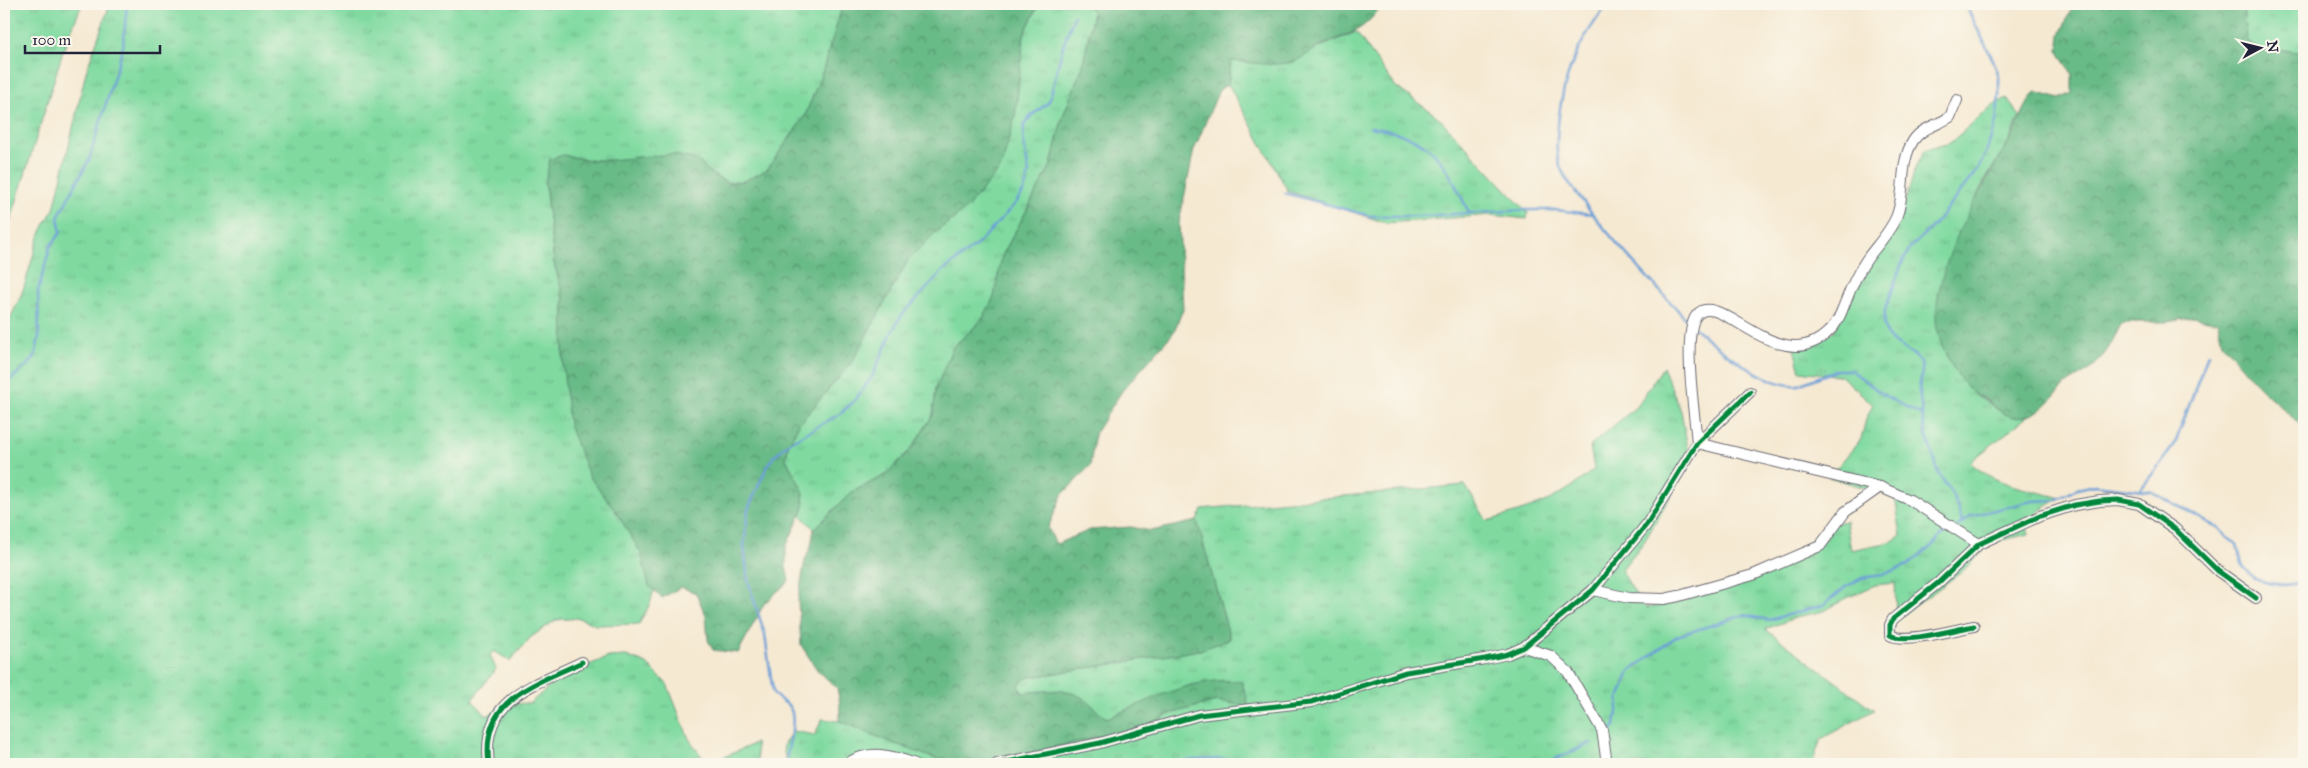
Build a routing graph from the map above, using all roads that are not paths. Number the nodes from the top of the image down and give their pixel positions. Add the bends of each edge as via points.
1 (1957, 100) dead end
2 (1750, 392) dead end
3 (1697, 443) junction
4 (1880, 487) junction
5 (1979, 544) junction
6 (1593, 590) junction
7 (2256, 598) dead end
8 (1974, 626) dead end
9 (1524, 647) junction
10 (582, 662) dead end
11 (489, 764) edge
12 (846, 764) edge
13 (915, 764) edge
14 (997, 764) edge
15 (1607, 764) edge

1 - 3 street via 1950,117 1913,140 1904,166 1897,216 1866,261 1832,329 1815,342 1787,347 1759,336 1722,312 1700,311 1690,330
2 - 3 street
3 - 4 street
3 - 6 street via 1647,524
4 - 5 street via 1910,500
4 - 6 street via 1845,512 1820,546 1753,575 1664,598 1629,598
5 - 7 street via 2040,516 2075,505 2118,500 2139,504 2175,529 2218,571
5 - 8 street via 1893,619 1889,629 1895,638 1907,638
6 - 9 street
9 - 14 street via 1485,659 1406,672 1311,702 1199,715 1124,738
9 - 15 street via 1551,656 1568,672 1602,730
10 - 11 street via 532,686 495,715 488,733
12 - 13 street via 873,754 887,754

